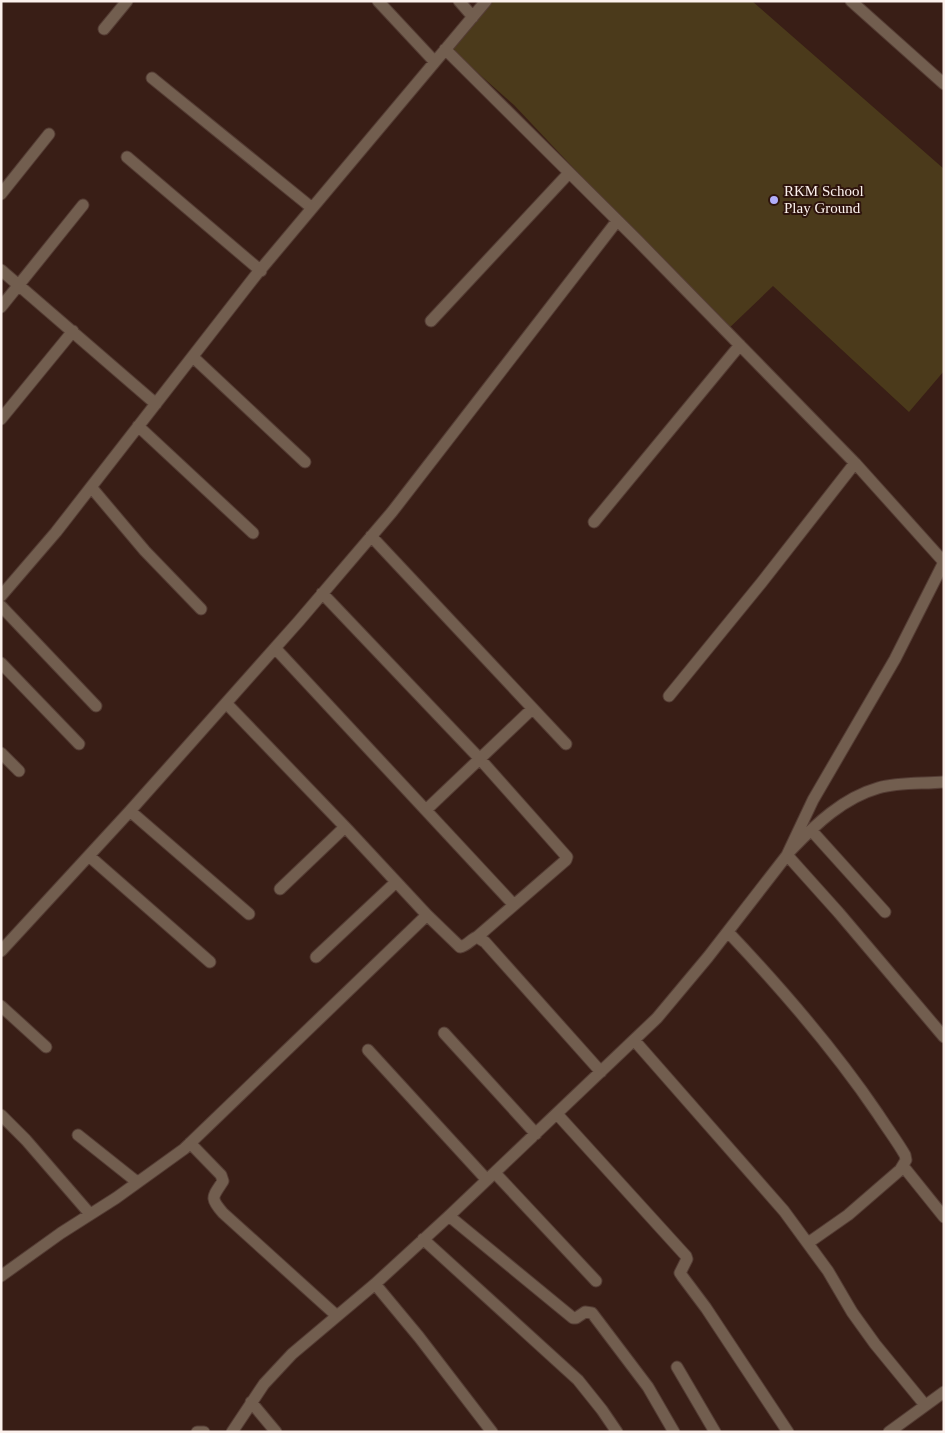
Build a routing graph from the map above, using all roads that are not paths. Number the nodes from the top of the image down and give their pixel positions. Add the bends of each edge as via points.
1 (127, 1) edge
2 (378, 1) edge
3 (459, 1) edge
4 (486, 1) edge
5 (851, 1) edge
6 (473, 17) junction
7 (104, 29) dead end
8 (445, 48) junction
9 (434, 62) junction
10 (152, 78) dead end
11 (944, 84) edge
12 (49, 134) dead end
13 (126, 156) dead end
14 (569, 173) junction
15 (1, 194) edge
16 (83, 205) dead end
17 (312, 208) junction
18 (617, 221) junction
19 (1, 270) edge
20 (260, 271) junction
21 (19, 285) junction
22 (1, 308) edge
23 (431, 321) dead end
24 (73, 331) junction
25 (740, 345) junction
26 (193, 356) junction
27 (156, 404) junction
28 (1, 419) edge
29 (138, 426) junction
30 (305, 462) dead end
31 (855, 463) junction
32 (92, 487) junction
33 (594, 522) dead end
34 (252, 533) dead end
35 (370, 536) junction
36 (944, 562) edge
37 (322, 593) junction
38 (1, 596) edge
39 (1, 606) edge
40 (201, 609) dead end
41 (275, 648) junction
42 (1, 663) edge
43 (669, 696) dead end
44 (226, 703) junction
45 (96, 706) dead end
46 (532, 709) junction
47 (79, 744) dead end
48 (566, 744) dead end
49 (1, 753) edge
50 (480, 759) junction
51 (19, 771) dead end
52 (944, 782) edge
53 (426, 810) junction
54 (130, 811) junction
55 (345, 827) junction
56 (811, 830) junction
57 (787, 855) junction
58 (89, 856) junction
59 (396, 882) junction
60 (280, 889) dead end
61 (514, 905) junction
62 (884, 912) dead end
63 (249, 914) dead end
64 (427, 916) junction
65 (728, 932) junction
66 (477, 937) junction
67 (1, 951) edge
68 (316, 957) dead end
69 (210, 962) dead end
70 (1, 1006) edge
71 (444, 1033) dead end
72 (944, 1037) edge
73 (634, 1040) junction
74 (46, 1047) dead end
75 (368, 1050) dead end
76 (601, 1072) junction
77 (558, 1114) junction
78 (1, 1115) edge
79 (536, 1134) junction
80 (78, 1135) dead end
81 (190, 1143) junction
82 (903, 1166) junction
83 (491, 1177) junction
84 (138, 1182) junction
85 (90, 1214) junction
86 (449, 1216) junction
87 (944, 1217) edge
88 (423, 1239) junction
89 (808, 1243) junction
90 (1, 1276) edge
91 (596, 1281) dead end
92 (375, 1284) junction
93 (337, 1316) junction
94 (677, 1367) dead end
95 (944, 1392) edge
96 (251, 1402) junction
97 (925, 1405) junction
98 (197, 1432) edge
99 (204, 1432) edge
100 (232, 1432) edge
101 (276, 1432) edge
102 (492, 1432) edge
103 (617, 1432) edge
104 (674, 1432) edge
105 (714, 1432) edge
106 (788, 1432) edge
107 (889, 1432) edge

1 - 7 street
2 - 9 street
3 - 6 street
4 - 6 street
5 - 11 street
6 - 8 street
8 - 9 street
8 - 14 street
9 - 17 street
10 - 17 street
12 - 15 street
13 - 20 street
14 - 18 street
14 - 23 street
16 - 21 street
17 - 20 street
18 - 25 street
18 - 35 street via 392,512
19 - 21 street
20 - 26 street
21 - 22 street
21 - 24 street
24 - 27 street
24 - 28 street
25 - 31 street
25 - 33 street
26 - 27 street
26 - 30 street
27 - 29 street
29 - 32 street
29 - 34 street
31 - 36 street
31 - 43 street
32 - 38 street
32 - 40 street via 145,551
35 - 37 street
35 - 46 street
36 - 57 street via 895,659 813,800
37 - 41 street
37 - 50 street
39 - 45 street
41 - 44 street
41 - 53 street
42 - 47 street
44 - 54 street
44 - 55 street
46 - 48 street
46 - 50 street
49 - 51 street
50 - 53 street
50 - 61 street via 568,857
52 - 56 street via 880,787 860,794 843,803
53 - 61 street
54 - 58 street
54 - 63 street
55 - 59 street
55 - 60 street
56 - 57 street
56 - 62 street
57 - 65 street
57 - 72 street
58 - 67 street
58 - 69 street
59 - 64 street
59 - 68 street
61 - 66 street
64 - 66 street via 460,946
64 - 81 street
65 - 73 street via 680,992
65 - 82 street via 799,1010 852,1076 906,1155
66 - 76 street
70 - 74 street
71 - 79 street
73 - 76 street
73 - 89 street via 784,1211
75 - 83 street
76 - 77 street
77 - 79 street
77 - 106 street via 686,1256 680,1273
78 - 85 street
79 - 83 street
80 - 84 street
81 - 84 street
81 - 93 street via 221,1175 223,1181 214,1195 215,1204
82 - 87 street
82 - 89 street via 848,1215
83 - 86 street
83 - 91 street
84 - 85 street
85 - 90 street
86 - 88 street
86 - 104 street via 573,1318 585,1312 592,1313 648,1387
88 - 92 street
88 - 103 street via 578,1380
89 - 97 street via 875,1344
92 - 93 street
92 - 102 street
93 - 96 street via 292,1354
94 - 105 street
95 - 97 street
96 - 100 street
96 - 101 street
97 - 107 street
98 - 99 street

